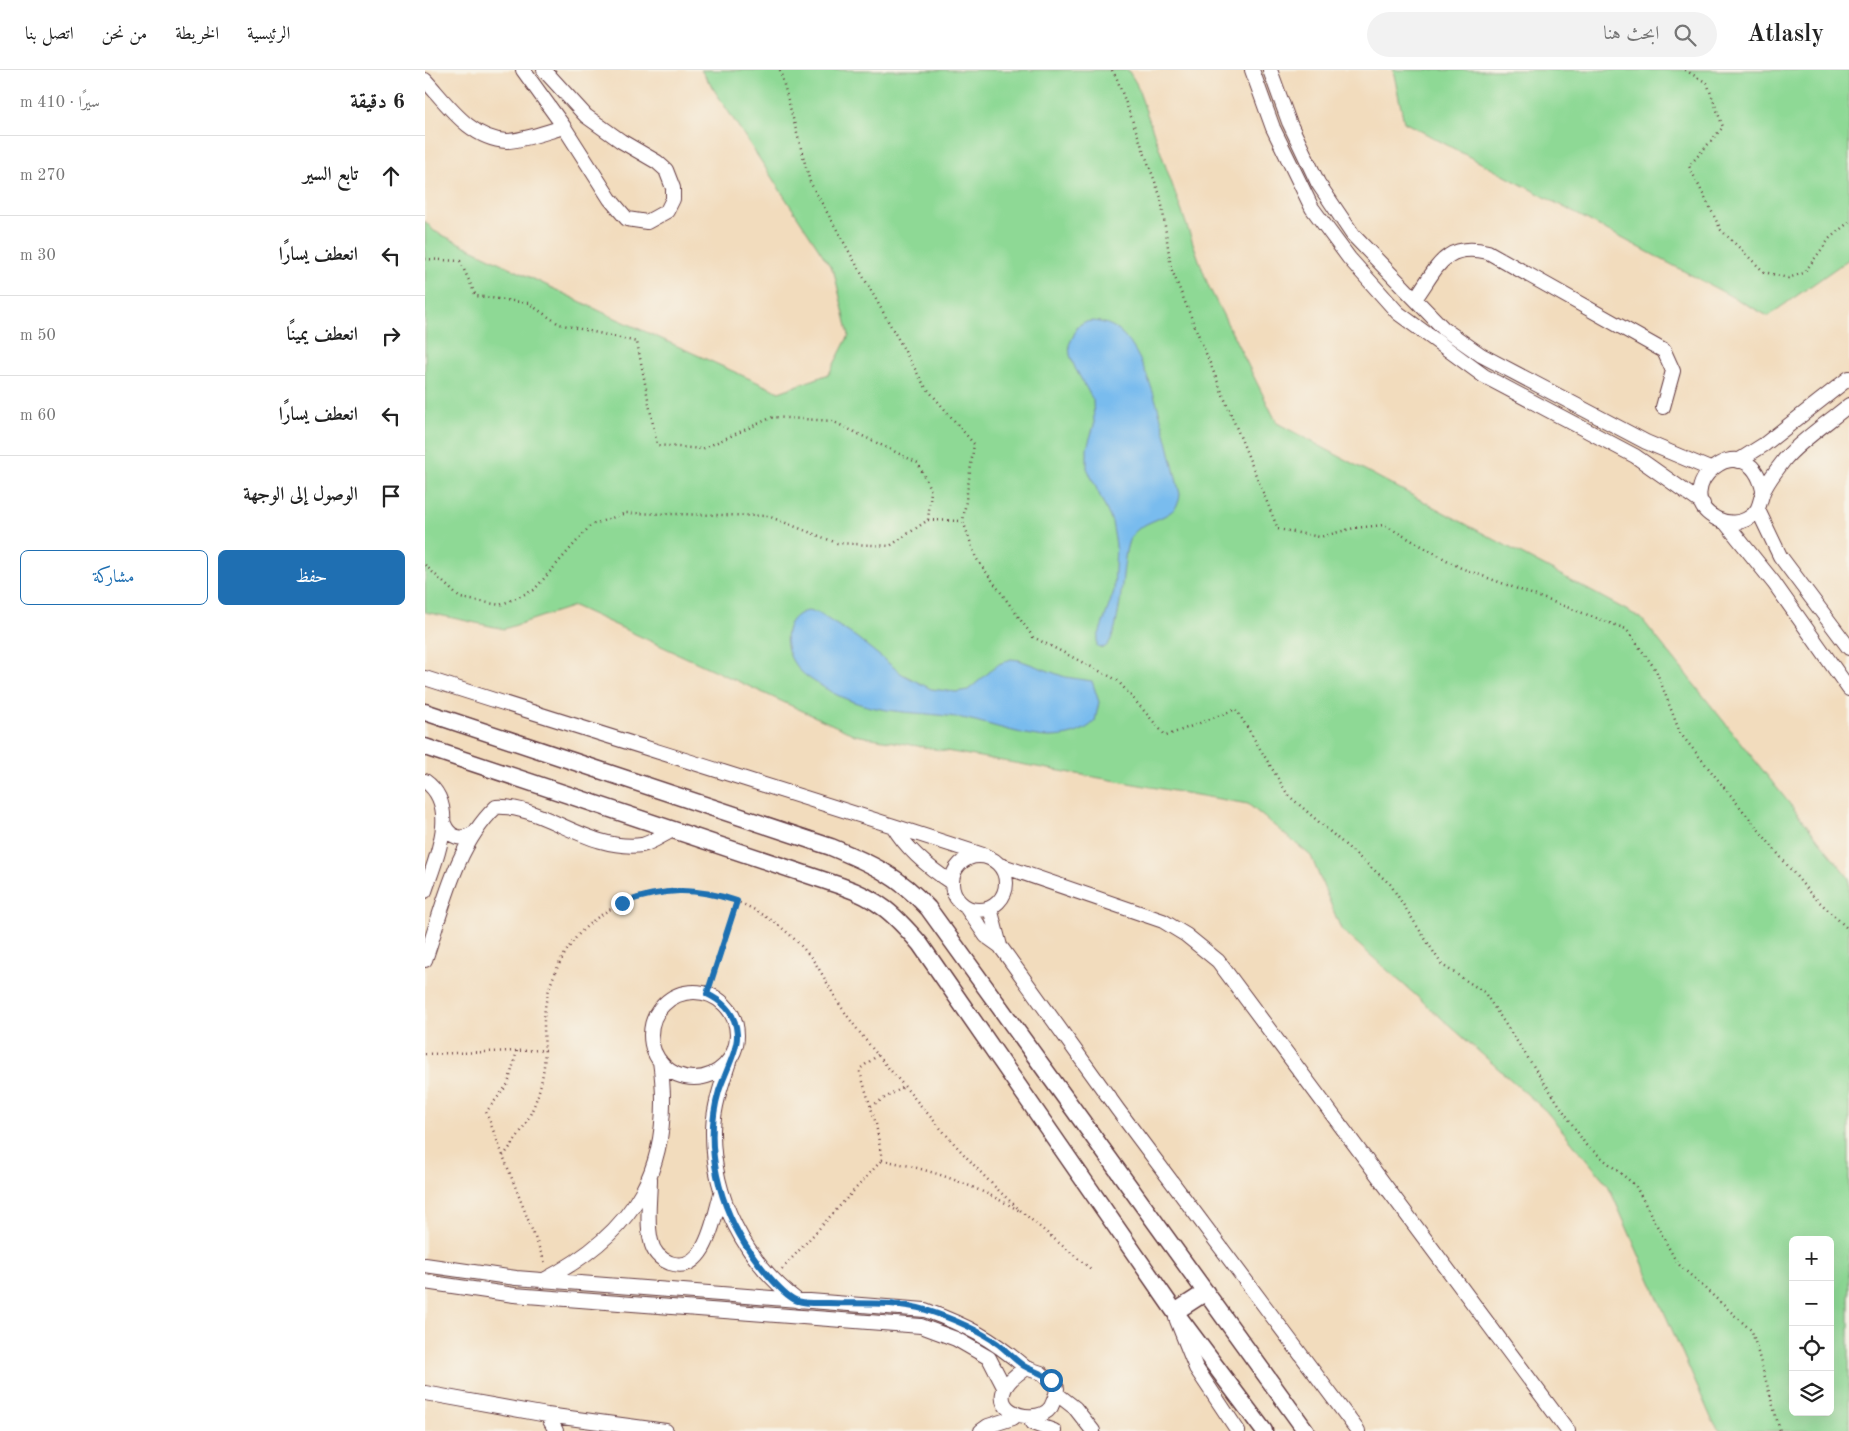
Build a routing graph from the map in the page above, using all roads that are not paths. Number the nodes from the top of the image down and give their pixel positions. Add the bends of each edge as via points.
1 (523, 70) edge
2 (544, 70) edge
3 (1252, 70) edge
4 (1270, 70) edge
5 (425, 80) edge
6 (1289, 122) junction
7 (564, 127) junction
8 (1273, 128) junction
9 (1415, 298) junction
10 (1849, 378) edge
11 (1849, 405) edge
12 (1663, 407) dead end
13 (1738, 461) junction
14 (1710, 469) junction
15 (1763, 490) junction
16 (1703, 504) junction
17 (1758, 510) junction
18 (1725, 522) junction
19 (1849, 648) edge
20 (425, 678) edge
21 (1849, 688) edge
22 (425, 712) edge
23 (425, 747) edge
24 (425, 781) edge
25 (444, 824) junction
26 (893, 826) junction
27 (673, 830) junction
28 (474, 833) junction
29 (986, 856) junction
30 (435, 861) junction
31 (1000, 865) junction
32 (455, 871) junction
33 (1040, 878) junction
34 (952, 883) junction
35 (1007, 885) junction
36 (425, 891) edge
37 (967, 907) junction
38 (990, 908) junction
39 (1000, 946) junction
40 (425, 960) edge
41 (660, 1061) junction
42 (729, 1062) junction
43 (650, 1175) junction
44 (721, 1194) junction
45 (425, 1265) edge
46 (546, 1278) junction
47 (425, 1282) edge
48 (1206, 1292) junction
49 (797, 1301) junction
50 (1175, 1312) junction
51 (1026, 1368) junction
52 (1004, 1387) junction
53 (425, 1393) edge
54 (1057, 1394) junction
55 (547, 1415) junction
56 (1013, 1418) junction
57 (1032, 1423) junction
58 (556, 1431) edge
59 (666, 1431) edge
60 (981, 1431) edge
61 (1054, 1431) edge
62 (1093, 1431) edge
63 (1239, 1431) edge
64 (1264, 1431) edge
65 (1306, 1431) edge
66 (1358, 1431) edge
67 (1569, 1431) edge

1 - 7 street
2 - 7 street via 586,116 666,170 673,188 673,199 667,212 647,222 627,219 610,199
3 - 8 street
4 - 6 street
5 - 7 street via 466,125 485,135 508,141
6 - 8 street
6 - 9 street via 1318,183 1353,234
8 - 16 street via 1312,208 1349,258 1398,313 1484,376 1635,456
9 - 12 street via 1447,255 1470,248 1488,252 1664,350 1673,371
9 - 14 street via 1444,329 1481,355 1646,442
10 - 13 street via 1765,444
11 - 15 street via 1786,458
13 - 14 street via 1723,462
13 - 15 street via 1756,471
14 - 16 street via 1701,485
15 - 17 street
16 - 18 street via 1716,518
17 - 18 street via 1743,521
17 - 19 street via 1780,556
18 - 21 street
20 - 26 street
22 - 48 street via 831,847 891,874 928,908
23 - 27 street
24 - 25 street via 436,789
25 - 28 street via 456,838
25 - 30 street
26 - 29 street
26 - 34 street via 901,840 935,872
27 - 28 street via 643,844 618,844 594,840 511,806 496,807
27 - 50 street via 865,894 886,907 920,944
28 - 32 street
29 - 31 street
29 - 34 street via 963,861 957,867
30 - 32 street via 450,861
30 - 36 street
31 - 33 street
31 - 35 street
32 - 40 street
33 - 35 street
33 - 67 street via 1163,922 1218,960
34 - 37 street via 958,900
35 - 38 street via 1003,896
37 - 38 street
37 - 39 street via 986,936
38 - 39 street
39 - 66 street
41 - 42 street via 675,1073 694,1078 707,1076
41 - 42 street via 653,1049 653,1022 668,1000 694,992 720,1000 729,1010 737,1036
41 - 43 street via 664,1119
42 - 44 street via 718,1094 713,1127 714,1161
43 - 44 street via 650,1240 663,1260 675,1264 687,1263 698,1257 705,1247
43 - 46 street via 613,1232 576,1263
44 - 49 street via 751,1254
45 - 46 street
46 - 49 street
47 - 52 street via 514,1295 921,1326 989,1358
48 - 50 street
48 - 65 street
49 - 51 street via 925,1310 963,1324 998,1344
50 - 63 street via 1196,1368
50 - 64 street
51 - 52 street via 1008,1380
51 - 54 street via 1041,1372 1051,1380
52 - 56 street via 1003,1404
53 - 55 street
54 - 57 street via 1047,1415
54 - 62 street via 1075,1408
55 - 58 street
55 - 59 street
56 - 57 street
56 - 60 street
57 - 61 street

